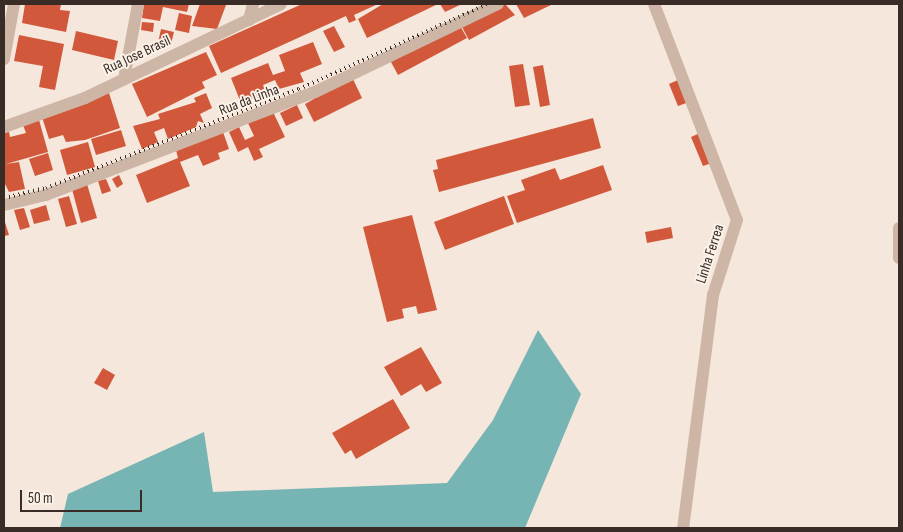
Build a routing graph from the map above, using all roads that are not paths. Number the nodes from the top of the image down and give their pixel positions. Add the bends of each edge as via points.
1 (14, 4) edge
2 (138, 4) edge
3 (253, 4) edge
4 (281, 4) edge
5 (498, 4) edge
6 (654, 4) edge
7 (249, 20) junction
8 (4, 59) edge
9 (124, 79) junction
10 (4, 127) edge
11 (4, 205) edge
12 (899, 228) edge
13 (899, 258) edge
14 (683, 528) edge

1 - 8 street
2 - 9 street
3 - 7 street
4 - 7 street, Rua Jose Brasil
5 - 11 street, Rua da Linha via 315,92 46,195
6 - 14 street, Linha Ferrea via 737,220 713,295
7 - 9 street, Rua Jose Brasil
9 - 10 street, Rua Jose Brasil
12 - 13 street

